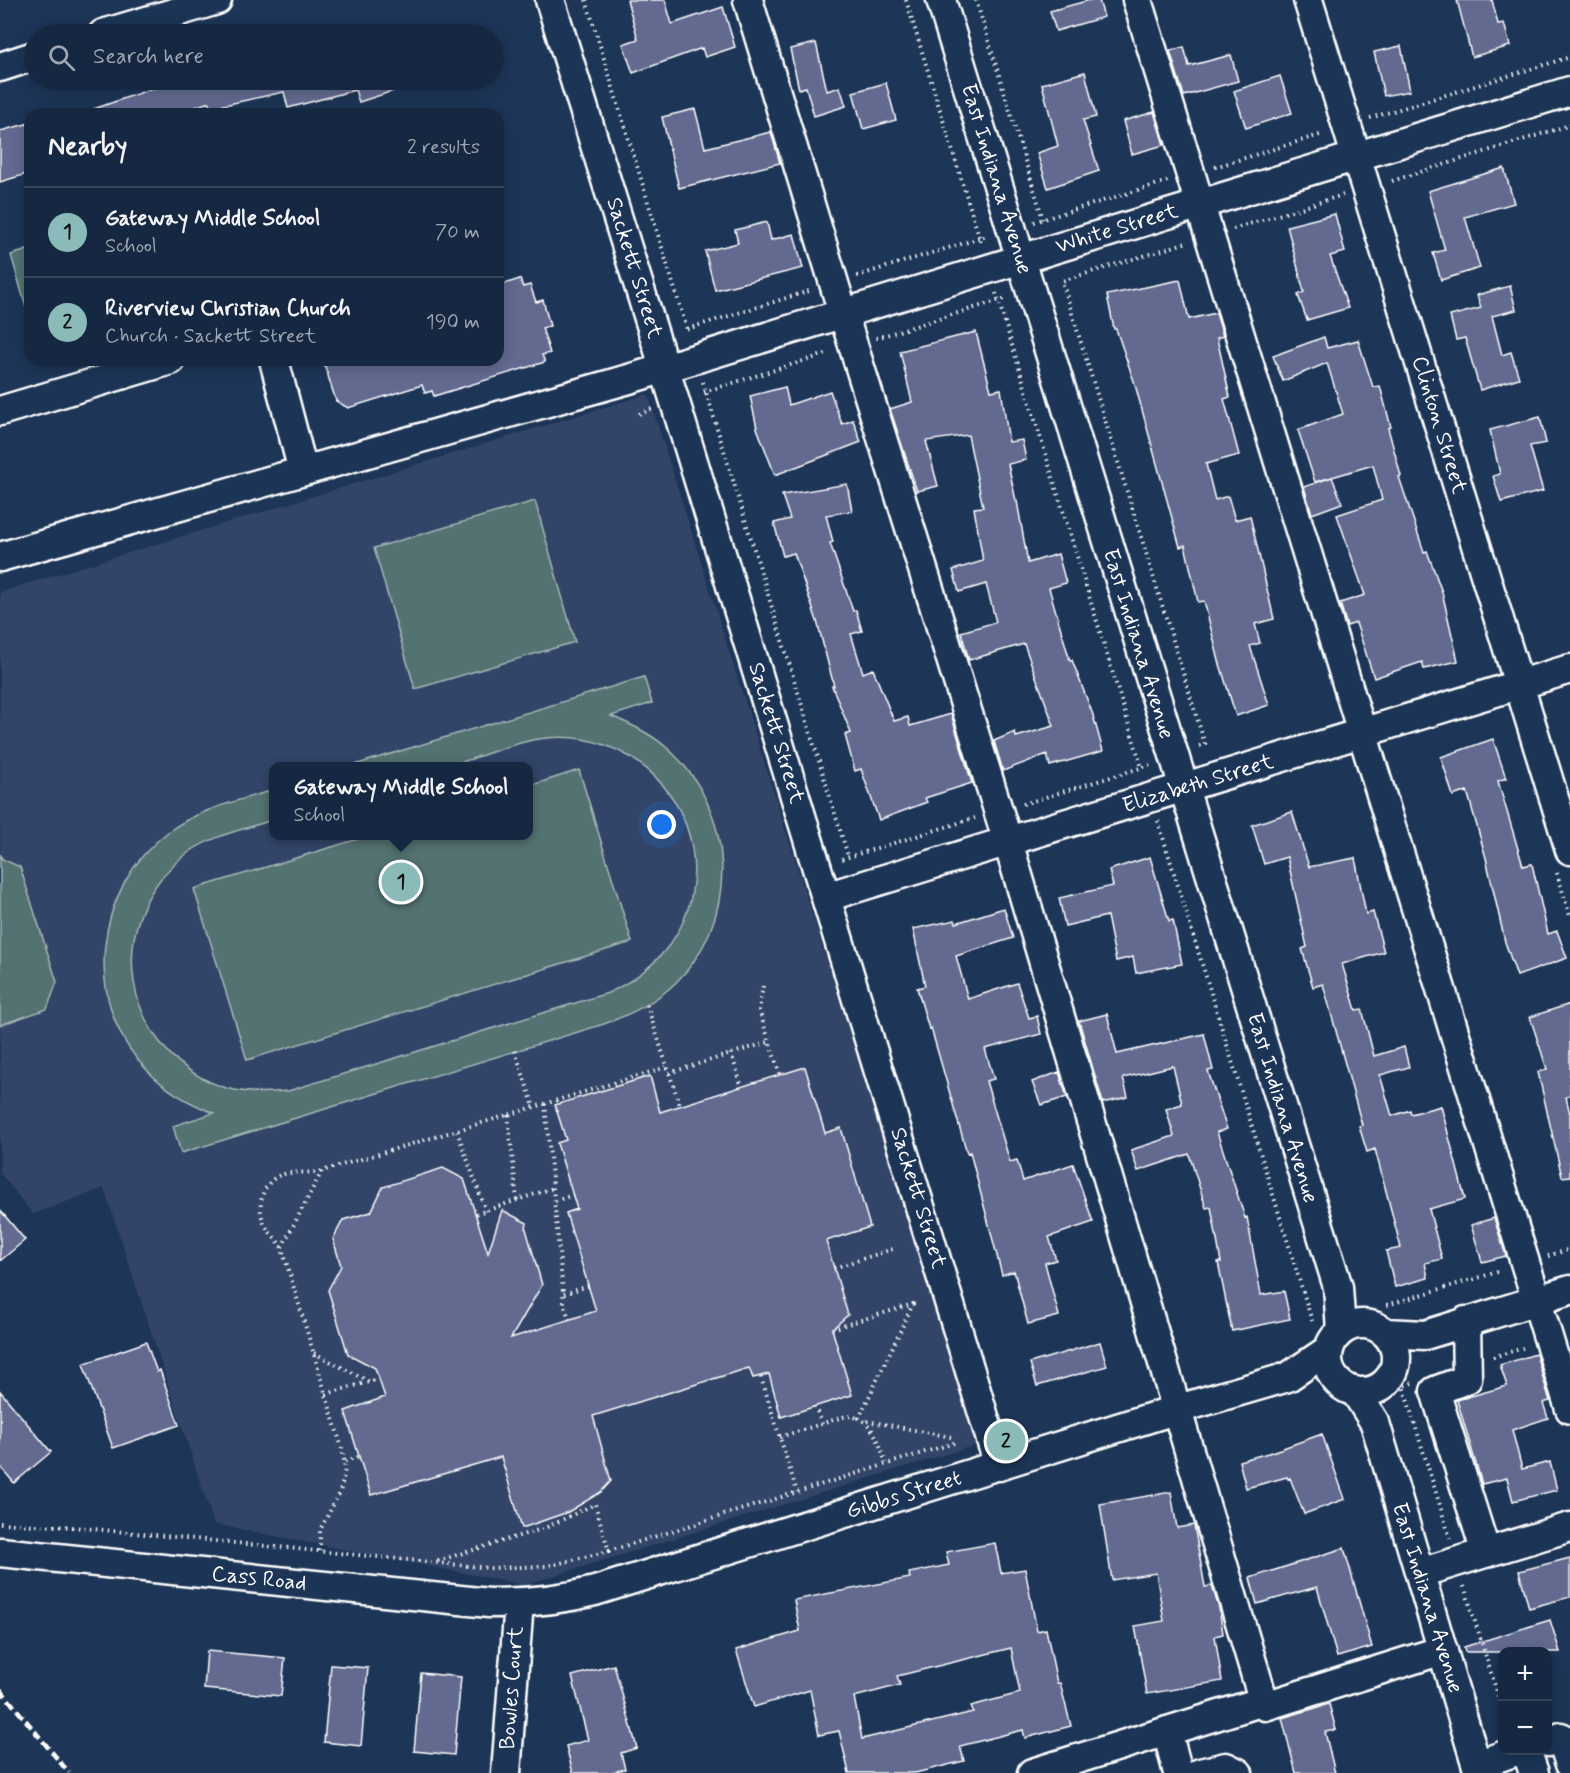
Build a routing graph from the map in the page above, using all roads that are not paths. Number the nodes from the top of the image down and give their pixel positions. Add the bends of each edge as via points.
1 (218, 0) edge
2 (550, 0) edge
3 (748, 0) edge
4 (941, 0) edge
5 (1137, 0) edge
6 (1308, 0) edge
7 (174, 6) edge
8 (128, 24) edge
9 (24, 59) edge
10 (0, 66) edge
11 (1570, 91) edge
12 (1356, 156) junction
13 (1200, 204) junction
14 (1020, 260) junction
15 (843, 313) junction
16 (151, 366) edge
17 (276, 366) edge
18 (664, 368) junction
19 (0, 411) edge
20 (303, 471) junction
21 (0, 557) edge
22 (1570, 669) edge
23 (1520, 685) junction
24 (1361, 734) junction
25 (1183, 788) junction
26 (1008, 842) junction
27 (1570, 850) edge
28 (826, 897) junction
29 (1570, 1290) edge
30 (1537, 1300) junction
31 (1466, 1322) junction
32 (1351, 1329) junction
33 (1425, 1335) junction
34 (1389, 1375) junction
35 (1288, 1377) junction
36 (1345, 1385) junction
37 (1178, 1409) junction
38 (1570, 1409) edge
39 (1375, 1423) junction
40 (999, 1466) junction
41 (1570, 1527) edge
42 (0, 1552) edge
43 (1486, 1553) junction
44 (1420, 1573) junction
45 (519, 1603) junction
46 (1443, 1650) junction
47 (1264, 1701) junction
48 (1167, 1731) junction
49 (1552, 1740) edge
50 (1508, 1755) edge
51 (1529, 1755) edge
52 (1570, 1764) edge
53 (1078, 1766) edge
54 (1478, 1769) edge
55 (506, 1773) edge
56 (1032, 1773) edge
57 (1178, 1773) edge
58 (1200, 1773) edge
59 (1238, 1773) edge
60 (1534, 1773) edge

1 - 7 street
2 - 18 street, Sackett Street
3 - 15 street
4 - 14 street, East Indiana Avenue
5 - 13 street
6 - 12 street, Clinton Street
7 - 8 street
9 - 10 street
11 - 12 street, White Street
12 - 13 street, White Street
12 - 23 street, Clinton Street
13 - 14 street, White Street
13 - 24 street
14 - 15 street, White Street
14 - 25 street, East Indiana Avenue
15 - 18 street, White Street
15 - 26 street
16 - 19 street
17 - 20 street
18 - 20 street, White Street
18 - 28 street, Sackett Street
20 - 21 street, White Street
22 - 23 street, Elizabeth Street
23 - 24 street, Elizabeth Street
23 - 27 street, Clinton Street
24 - 25 street, Elizabeth Street
24 - 30 street
25 - 26 street, Elizabeth Street
25 - 32 street, East Indiana Avenue
26 - 28 street, Elizabeth Street
26 - 37 street
28 - 40 street, Sackett Street
29 - 30 street
30 - 31 street
30 - 38 street
31 - 33 street
31 - 43 street via 1467,1379 1435,1391
32 - 33 street
32 - 34 street via 1392,1342 1395,1353
32 - 35 street, Gibbs Street
32 - 36 street via 1328,1361 1330,1371
33 - 34 street
34 - 36 street via 1372,1390
34 - 39 street, East Indiana Avenue
35 - 36 street, Gibbs Street
35 - 37 street, Gibbs Street
36 - 39 street, East Indiana Avenue
37 - 40 street, Gibbs Street
37 - 47 street
39 - 44 street, East Indiana Avenue
40 - 45 street, Gibbs Street via 595,1592
41 - 43 street
42 - 45 street, Cass Road
43 - 44 street
44 - 46 street, East Indiana Avenue
45 - 55 street, Bowles Court
46 - 47 street via 1265,1706
46 - 54 street, East Indiana Avenue
47 - 48 street
48 - 53 street
48 - 57 street
49 - 52 street via 1561,1737
50 - 54 street
51 - 60 street
53 - 56 street
58 - 59 street via 1226,1767

